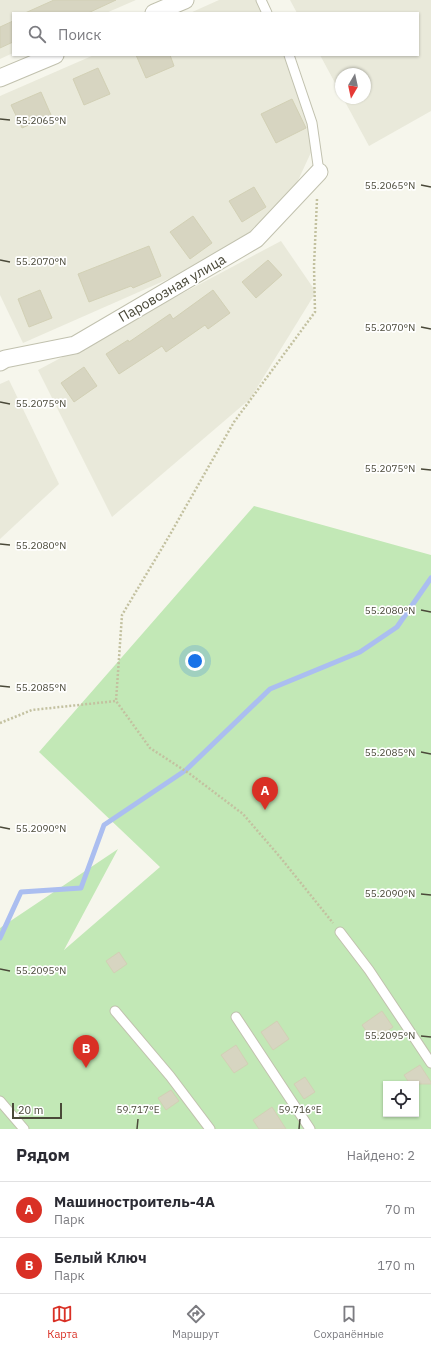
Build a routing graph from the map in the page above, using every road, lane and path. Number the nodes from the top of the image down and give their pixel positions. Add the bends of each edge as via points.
1 (185, 0) edge
2 (260, 0) edge
3 (156, 12) edge
4 (266, 12) edge
5 (53, 56) edge
6 (289, 56) edge
7 (0, 78) edge
8 (319, 172) junction
9 (2, 357) edge
10 (116, 701) junction
11 (0, 723) edge
12 (340, 932) joint
13 (115, 1011) dead end
14 (236, 1017) dead end
15 (431, 1063) edge
16 (0, 1101) edge
17 (24, 1129) edge
18 (210, 1129) edge
19 (310, 1129) edge

1 - 3 street
2 - 4 lane
5 - 7 street
6 - 8 lane via 312,123
8 - 9 street, Паровозная улица via 256,239 75,344
8 - 10 path via 314,266 315,312 234,422 122,616
10 - 11 path via 32,710
10 - 12 path via 150,748 243,814
12 - 15 lane via 369,970
13 - 18 lane via 170,1076
14 - 19 lane
16 - 17 lane

